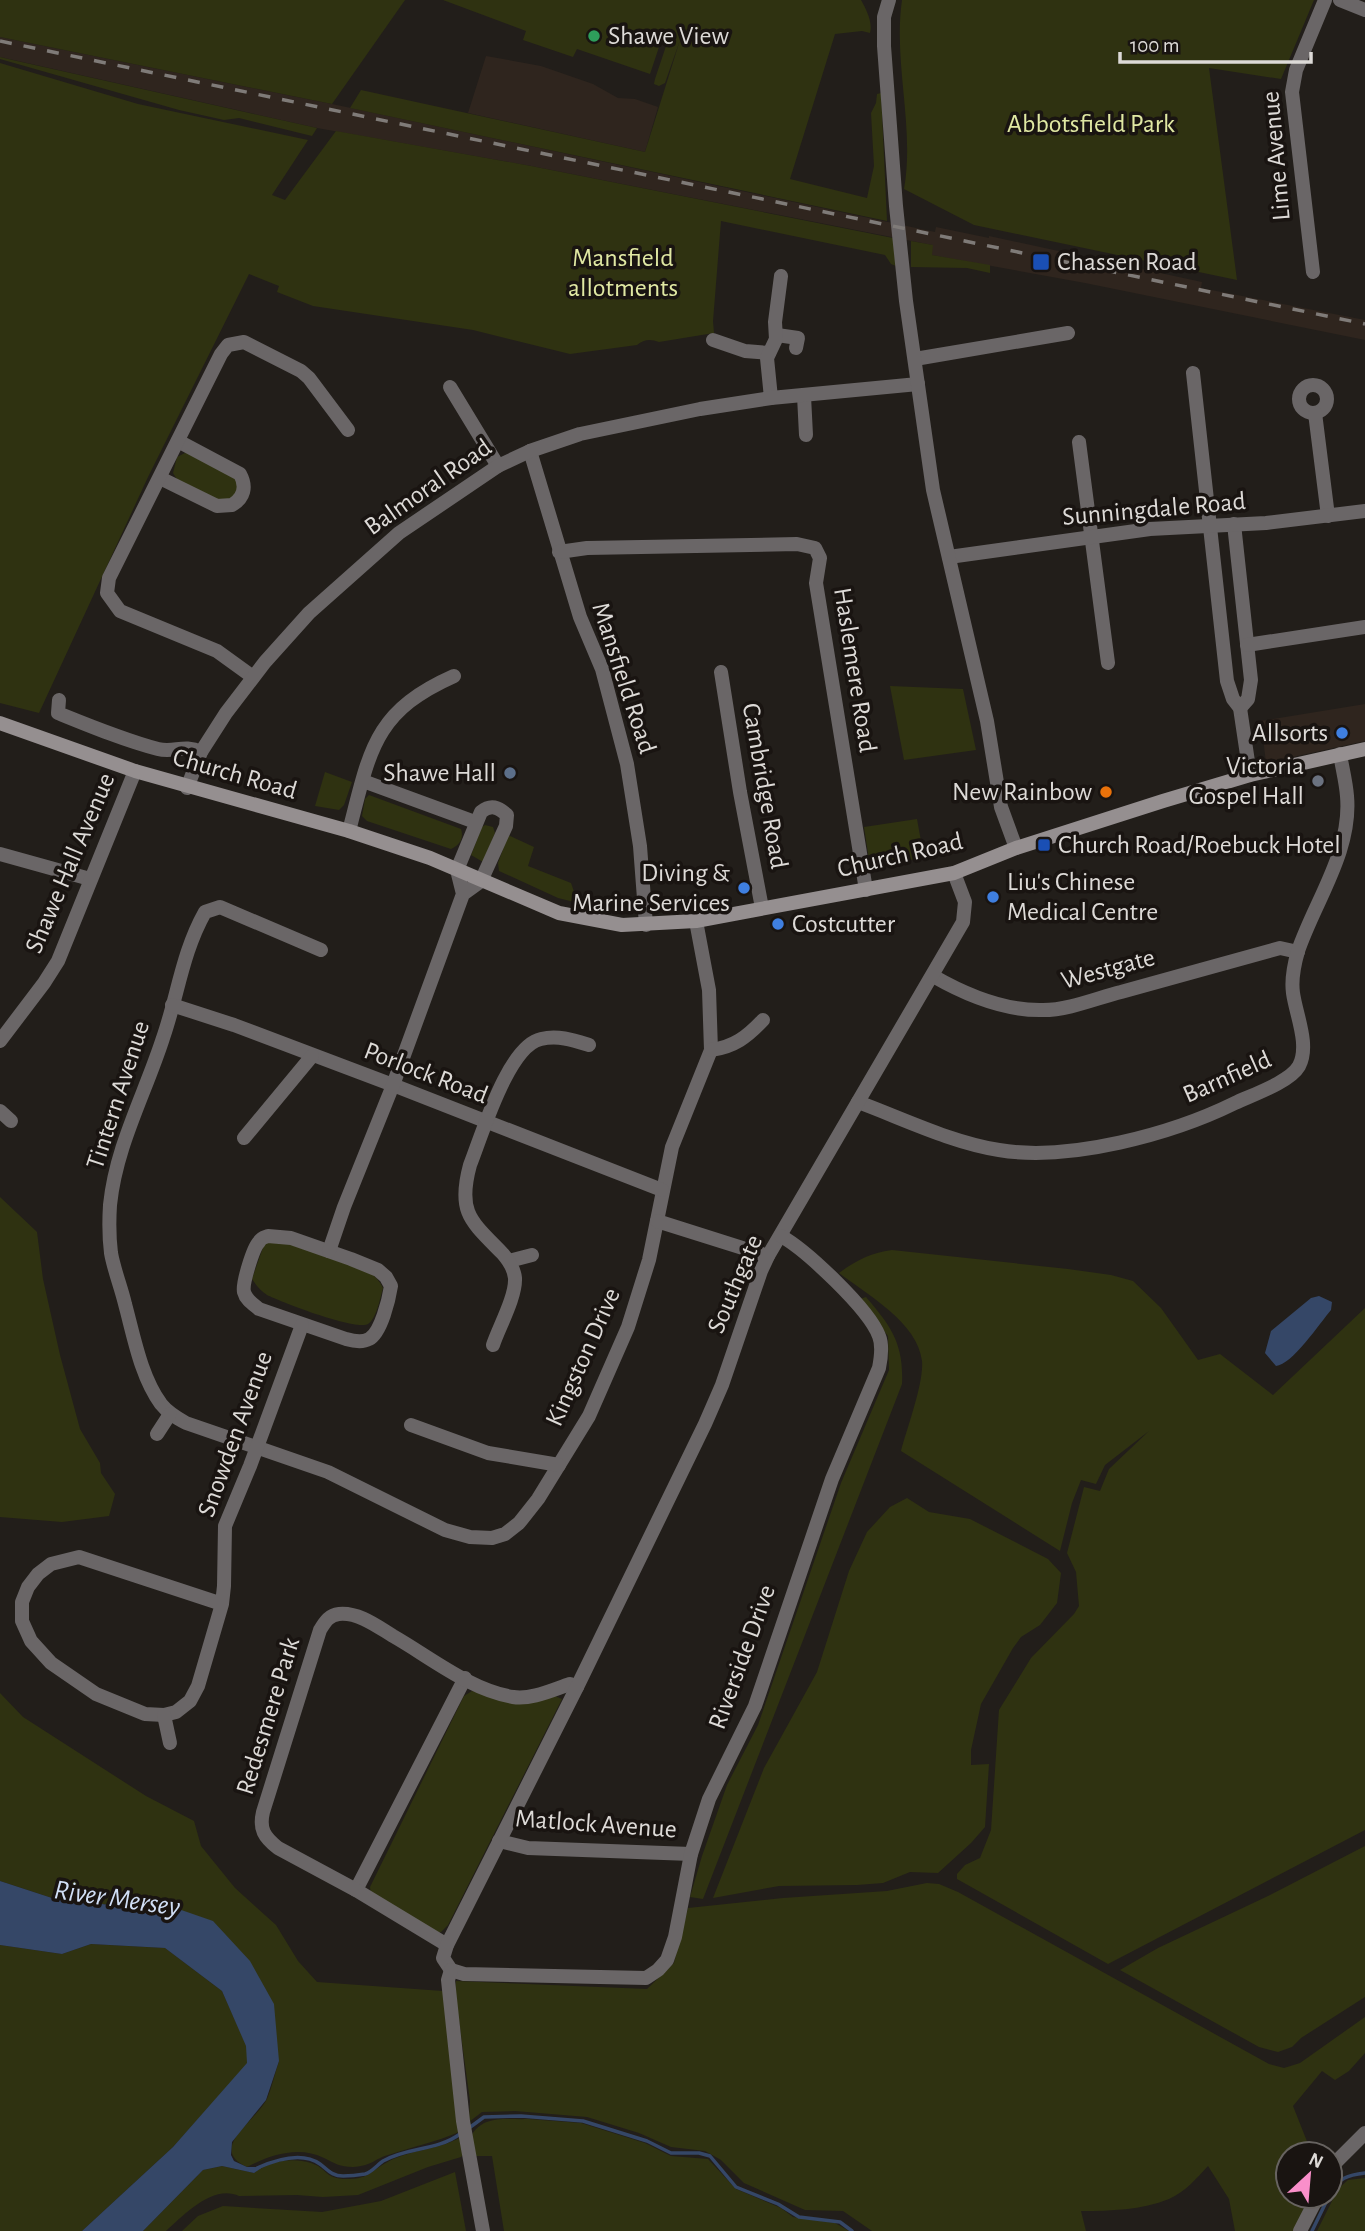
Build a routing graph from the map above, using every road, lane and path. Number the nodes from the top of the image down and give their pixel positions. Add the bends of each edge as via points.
1 (1325, 0) edge
2 (1340, 0) edge
3 (887, 1) edge
4 (1365, 10) edge
5 (1313, 272) dead end
6 (780, 276) dead end
7 (1068, 333) dead end
8 (777, 335) junction
9 (713, 340) dead end
10 (796, 348) dead end
11 (769, 353) junction
12 (915, 359) junction
13 (1193, 373) dead end
14 (918, 384) junction
15 (450, 387) dead end
16 (804, 396) junction
17 (771, 398) junction
18 (1315, 413) dead end
19 (348, 430) dead end
20 (806, 435) dead end
21 (178, 441) junction
22 (1079, 442) dead end
23 (530, 451) junction
24 (498, 466) junction
25 (160, 478) junction
26 (1365, 511) edge
27 (1328, 516) junction
28 (1234, 524) junction
29 (1211, 525) junction
30 (1091, 537) junction
31 (559, 552) junction
32 (948, 557) junction
33 (1365, 627) edge
34 (1247, 645) junction
35 (1108, 663) dead end
36 (721, 673) dead end
37 (454, 676) dead end
38 (253, 677) junction
39 (59, 700) dead end
40 (1240, 708) junction
41 (0, 723) edge
42 (1365, 749) edge
43 (201, 752) junction
44 (1340, 754) junction
45 (135, 771) junction
46 (1250, 775) junction
47 (363, 781) junction
48 (187, 788) junction
49 (475, 822) junction
50 (349, 831) junction
51 (1016, 848) junction
52 (0, 854) edge
53 (457, 870) junction
54 (954, 873) junction
55 (90, 879) junction
56 (481, 881) junction
57 (866, 890) junction
58 (464, 894) junction
59 (762, 908) junction
60 (696, 921) junction
61 (646, 925) junction
62 (321, 950) dead end
63 (1298, 952) junction
64 (933, 976) junction
65 (172, 1005) junction
66 (763, 1020) dead end
67 (0, 1041) edge
68 (589, 1045) dead end
69 (711, 1050) junction
70 (312, 1056) junction
71 (393, 1085) junction
72 (858, 1102) junction
73 (486, 1122) junction
74 (244, 1138) dead end
75 (662, 1190) junction
76 (657, 1222) junction
77 (781, 1236) junction
78 (329, 1251) junction
79 (532, 1255) dead end
80 (768, 1256) junction
81 (509, 1261) junction
82 (302, 1325) junction
83 (493, 1345) dead end
84 (170, 1414) junction
85 (411, 1425) dead end
86 (157, 1434) dead end
87 (256, 1448) junction
88 (559, 1465) junction
89 (222, 1604) junction
90 (465, 1678) junction
91 (577, 1687) junction
92 (164, 1715) junction
93 (170, 1743) dead end
94 (499, 1841) junction
95 (691, 1854) junction
96 (356, 1890) junction
97 (446, 1945) junction
98 (452, 1970) junction
99 (1365, 2133) edge
100 (1344, 2154) edge
101 (1311, 2210) edge
102 (483, 2231) edge
103 (1300, 2231) edge

1 - 5 street, Lime Avenue via 1296,70 1292,92
2 - 4 street
3 - 12 street via 884,46 902,265
6 - 8 street
7 - 12 street
8 - 10 street via 797,338
8 - 11 street
9 - 11 street
11 - 17 street
12 - 14 street
13 - 29 street
14 - 16 street, Balmoral Road
14 - 32 street
15 - 24 street
16 - 17 street, Balmoral Road
16 - 20 street
17 - 23 street, Balmoral Road via 600,429
18 - 27 street
19 - 21 street via 305,374 239,342 224,349
21 - 25 street
21 - 25 street via 240,474 243,494 232,505 218,506
22 - 30 street
23 - 24 street, Balmoral Road
23 - 31 street, Mansfield Road
24 - 38 street, Balmoral Road via 432,509 363,563 309,613
25 - 38 street via 109,578 110,600 125,614 217,651
26 - 27 street, Sunningdale Road
27 - 28 street, Sunningdale Road
28 - 29 street, Sunningdale Road
28 - 34 street
29 - 30 street, Sunningdale Road
29 - 40 street via 1227,681
30 - 32 street, Sunningdale Road
30 - 35 street
31 - 57 street, Haslemere Road via 797,544 815,548 820,558 816,583
31 - 61 street, Mansfield Road via 601,669 627,764
32 - 51 street via 987,721 1001,807
33 - 34 street
34 - 40 street via 1251,680 1248,699
36 - 59 street, Cambridge Road
37 - 47 street via 410,700 385,724
38 - 43 street, Balmoral Road
39 - 43 street, Church Road via 58,713 83,723 156,748
40 - 46 street
41 - 45 main road, Church Road
42 - 44 main road, Church Road
43 - 48 street, Balmoral Road
44 - 46 main road, Church Road
44 - 63 street, Barnfield via 1347,796 1341,845
45 - 48 main road, Church Road
45 - 55 street, Shawe Hall Avenue
46 - 51 main road, Church Road
47 - 49 street
47 - 50 street
48 - 50 main road, Church Road
49 - 53 street
49 - 56 street via 487,807 507,815
50 - 53 main road, Church Road
51 - 54 main road, Church Road
52 - 55 street
53 - 56 main road, Church Road
53 - 58 street
54 - 57 main road, Church Road
54 - 64 street, Southgate via 965,914
55 - 67 street, Shawe Hall Avenue via 58,961
56 - 58 street
56 - 61 main road, Church Road via 559,914
57 - 59 main road, Church Road
58 - 71 street
59 - 60 main road, Church Road
60 - 61 main road, Church Road
60 - 69 street, Kingston Drive via 709,990
62 - 65 street, Tintern Avenue via 220,907 207,910 181,969
63 - 64 street, Westgate via 1280,948 1045,1010 984,1000
63 - 72 street, Barnfield via 1292,991 1303,1046 1298,1069 1215,1113 1075,1152 1038,1154 957,1139
64 - 72 street, Southgate
65 - 70 street, Porlock Road
65 - 84 street, Tintern Avenue via 146,1089 123,1143 109,1233 139,1353 151,1387
66 - 69 street via 745,1038
68 - 73 street via 559,1037 538,1039 520,1051
69 - 75 street, Kingston Drive via 672,1147
70 - 71 street, Porlock Road
70 - 74 street
71 - 73 street, Porlock Road
71 - 78 street
72 - 77 street, Southgate
73 - 75 street, Porlock Road
73 - 81 street via 467,1173 465,1206 472,1222
75 - 76 street, Kingston Drive
76 - 80 street
76 - 88 street, Kingston Drive via 628,1327 589,1416
77 - 80 street, Southgate
77 - 95 street, Riverside Drive via 819,1265 869,1319 880,1337 882,1355 832,1479 755,1706 713,1788
78 - 82 street, Snowden Avenue via 280,1237 261,1239 256,1246 244,1294 259,1309
78 - 82 street, Snowden Avenue via 386,1277 391,1286 376,1333 359,1342
79 - 81 street
80 - 91 street, Southgate via 705,1424
81 - 83 street via 515,1281
82 - 87 street, Snowden Avenue
84 - 86 street
84 - 87 street
85 - 88 street via 488,1453
87 - 88 street, Kingston Drive via 328,1472 445,1530 470,1537 505,1534 538,1499
87 - 89 street, Snowden Avenue via 225,1526
89 - 92 street, Snowden Avenue via 198,1686 190,1701
89 - 92 street via 79,1557 51,1564 28,1587 22,1621 31,1641 51,1663 96,1694 145,1714
90 - 91 street, Redesmere Park via 514,1697 570,1684
90 - 96 street
90 - 96 street, Redesmere Park via 366,1620 341,1614 325,1620 261,1822 267,1839 278,1847
91 - 94 street
92 - 93 street
94 - 95 street, Matlock Avenue via 527,1848
94 - 97 street
95 - 98 street, Riverside Drive via 667,1960 646,1978 464,1974
96 - 97 street, Redesmere Park
97 - 98 street via 443,1958
98 - 102 street via 448,1980 463,2121
99 - 100 street
101 - 103 street

